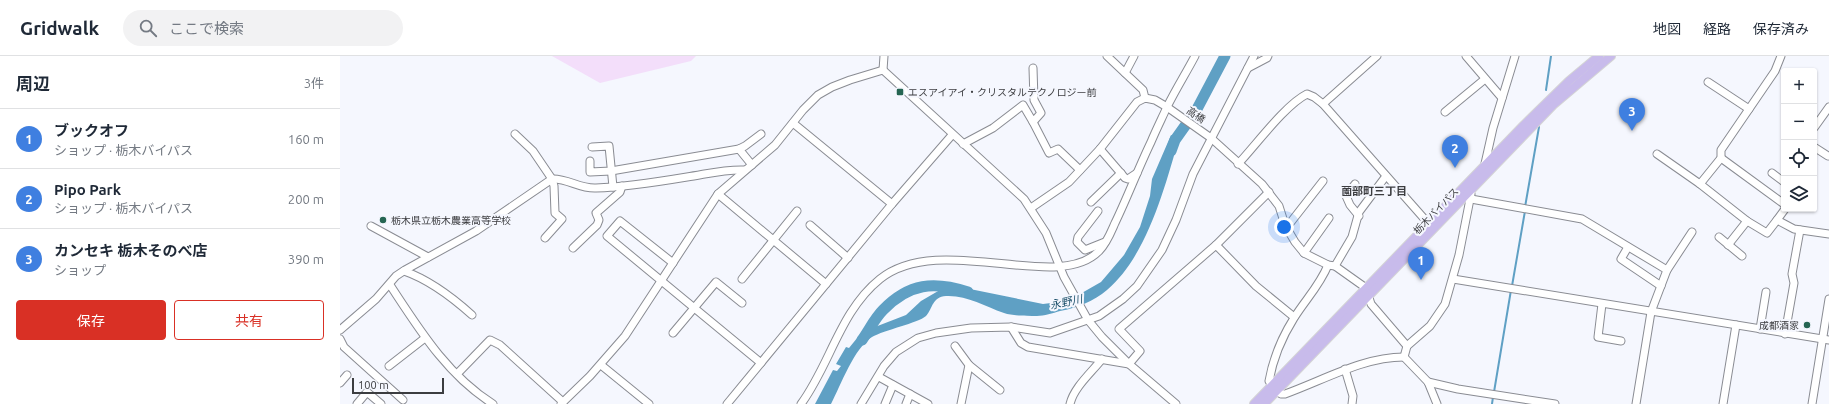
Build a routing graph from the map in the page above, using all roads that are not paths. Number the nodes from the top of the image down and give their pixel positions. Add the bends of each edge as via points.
1 (884, 56) edge
2 (1107, 56) edge
3 (1134, 56) edge
4 (1195, 56) edge
5 (1254, 56) edge
6 (1268, 56) edge
7 (1377, 56) edge
8 (1466, 56) edge
9 (1515, 56) edge
10 (1599, 56) edge
11 (1611, 56) edge
12 (1781, 56) edge
13 (1033, 68) dead end
14 (1248, 68) junction
15 (883, 70) junction
16 (1126, 73) junction
17 (1485, 79) junction
18 (1708, 82) dead end
19 (1145, 98) junction
20 (1502, 98) junction
21 (1323, 104) junction
22 (1829, 107) edge
23 (1170, 109) junction
24 (1749, 109) junction
25 (1445, 112) dead end
26 (1032, 122) junction
27 (793, 123) junction
28 (1817, 124) edge
29 (515, 134) dead end
30 (761, 134) dead end
31 (952, 135) junction
32 (1209, 136) junction
33 (962, 144) junction
34 (592, 147) dead end
35 (739, 149) junction
36 (1817, 149) edge
37 (1100, 150) junction
38 (1657, 154) dead end
39 (1828, 156) dead end
40 (1721, 158) junction
41 (590, 161) dead end
42 (1238, 164) junction
43 (752, 165) junction
44 (1485, 165) junction
45 (745, 170) junction
46 (1080, 170) junction
47 (611, 171) junction
48 (1137, 172) junction
49 (1121, 173) junction
50 (1772, 173) dead end
51 (1386, 176) junction
52 (1472, 178) junction
53 (1482, 178) junction
54 (552, 179) junction
55 (1781, 180) edge
56 (1324, 181) dead end
57 (1355, 184) dead end
58 (1700, 184) junction
59 (622, 186) junction
60 (613, 187) junction
61 (1472, 189) junction
62 (1269, 192) junction
63 (718, 194) junction
64 (1471, 199) junction
65 (1091, 202) dead end
66 (1781, 202) edge
67 (892, 204) junction
68 (1030, 208) junction
69 (797, 211) dead end
70 (1098, 211) dead end
71 (1783, 212) edge
72 (1359, 216) junction
73 (1329, 218) dead end
74 (1777, 220) junction
75 (1747, 221) junction
76 (1428, 223) junction
77 (810, 225) dead end
78 (371, 226) dead end
79 (1286, 227) junction
80 (1800, 230) junction
81 (1692, 232) dead end
82 (1829, 234) edge
83 (1718, 237) dead end
84 (546, 238) dead end
85 (774, 240) junction
86 (1106, 242) junction
87 (1216, 245) junction
88 (1728, 245) junction
89 (1628, 247) junction
90 (573, 248) dead end
91 (1304, 253) junction
92 (1742, 256) dead end
93 (428, 257) junction
94 (848, 258) junction
95 (673, 262) junction
96 (1060, 266) junction
97 (1331, 266) junction
98 (1667, 270) junction
99 (404, 271) junction
100 (742, 279) dead end
101 (1453, 279) junction
102 (662, 280) junction
103 (826, 284) junction
104 (390, 285) junction
105 (1661, 286) junction
106 (1367, 292) junction
107 (1766, 292) dead end
108 (1829, 300) edge
109 (742, 303) dead end
110 (1602, 304) junction
111 (694, 307) junction
112 (1651, 312) junction
113 (472, 315) dead end
114 (1294, 317) junction
115 (1087, 318) junction
116 (1736, 325) junction
117 (1011, 327) junction
118 (1760, 329) junction
119 (340, 330) edge
120 (673, 333) dead end
121 (1785, 334) junction
122 (425, 338) junction
123 (340, 339) edge
124 (1826, 340) edge
125 (1621, 342) dead end
126 (955, 346) dead end
127 (1407, 346) junction
128 (1404, 357) junction
129 (1102, 359) junction
130 (761, 363) junction
131 (601, 364) junction
132 (1129, 364) junction
133 (969, 365) junction
134 (389, 366) dead end
135 (1345, 370) junction
136 (457, 374) junction
137 (347, 375) dead end
138 (879, 377) junction
139 (1428, 382) junction
140 (340, 383) edge
141 (893, 385) junction
142 (1274, 389) junction
143 (1000, 390) dead end
144 (910, 394) junction
145 (403, 400) dead end
146 (562, 403) edge
147 (357, 404) edge
148 (381, 404) edge
149 (492, 404) edge
150 (649, 404) edge
151 (727, 404) edge
152 (801, 404) edge
153 (861, 404) edge
154 (885, 404) edge
155 (906, 404) edge
156 (928, 404) edge
157 (961, 404) edge
158 (1070, 404) edge
159 (1176, 404) edge
160 (1254, 404) edge
161 (1264, 404) edge
162 (1352, 404) edge
163 (1437, 404) edge
164 (1555, 404) edge
165 (1636, 404) edge
166 (1723, 404) edge
167 (1812, 404) edge

1 - 15 street
2 - 16 street
3 - 16 street
4 - 23 street
5 - 14 street
6 - 14 street
7 - 21 street
8 - 17 street
9 - 20 street
10 - 44 main road, 栃木バイパス via 1548,100
11 - 53 main road, 栃木バイパス via 1553,105
12 - 24 street via 1775,70
13 - 26 street via 1034,100 1041,113
14 - 32 street
15 - 27 street via 832,87 812,101
15 - 31 street
16 - 19 street via 1143,90
17 - 20 street
17 - 25 street
18 - 24 street
19 - 23 street, 高橋
19 - 37 street via 1137,102
20 - 44 street via 1492,128
21 - 42 street via 1314,96 1306,94 1300,97
21 - 51 street
22 - 28 street
23 - 32 street, 高橋
23 - 48 street
24 - 40 street via 1721,150
26 - 33 street via 1023,105 993,128
26 - 46 street via 1049,153 1058,149
27 - 43 street
27 - 67 street
29 - 54 street via 533,151
30 - 35 street
31 - 33 street
31 - 67 street
32 - 42 street, 高橋
32 - 115 street via 1176,220 1149,270 1123,299 1099,316
33 - 68 street via 1008,184
34 - 47 street via 609,146
35 - 43 street
35 - 47 street
36 - 39 street
37 - 46 street
37 - 49 street
38 - 58 street
40 - 58 street
40 - 66 street
41 - 47 street via 590,172
42 - 62 street, 高橋
43 - 45 street
44 - 52 main road, 栃木バイパス
44 - 53 street
45 - 59 street via 732,169
45 - 63 street
46 - 68 street via 1059,190
47 - 60 street
48 - 49 street via 1128,179
48 - 86 street via 1132,189
49 - 65 street
50 - 55 street
51 - 72 street
51 - 76 street
52 - 61 street
52 - 76 main road, 栃木バイパス
53 - 61 main road, 栃木バイパス
54 - 60 street via 580,187
54 - 84 street via 555,213 562,219
54 - 93 street via 476,231
56 - 79 street
57 - 72 street via 1346,196
58 - 75 street
59 - 60 street
59 - 90 street via 620,192 596,213 599,220 597,224
61 - 64 street
61 - 106 main road, 栃木バイパス
62 - 79 street, 高橋 via 1279,206
62 - 87 street
63 - 85 street
63 - 95 street
64 - 89 street via 1582,219
64 - 101 street
67 - 94 street
68 - 96 street via 1046,233
69 - 85 street
70 - 86 street via 1077,242 1085,250
71 - 74 street
72 - 97 street via 1352,237
73 - 91 street
74 - 75 street via 1767,233
74 - 80 street
75 - 88 street
76 - 106 main road, 栃木バイパス
77 - 94 street
78 - 93 street
79 - 91 street, 高橋
80 - 82 street
80 - 121 street
81 - 98 street
83 - 88 street
85 - 100 street
85 - 103 street
86 - 96 street via 1098,252 1081,262
87 - 114 street via 1256,286
87 - 132 street via 1119,329 1140,351
88 - 92 street
89 - 98 street
89 - 105 street via 1622,259
91 - 97 street
93 - 99 street
94 - 103 street
95 - 102 street
95 - 102 street via 620,222 607,236
96 - 115 street
96 - 152 street via 1038,267 950,259 921,261 899,268 880,279 860,300
97 - 106 street
97 - 114 street
98 - 105 street
99 - 104 street via 396,276
99 - 113 street via 422,277
101 - 110 street
101 - 127 street via 1439,315
102 - 111 street
102 - 131 street via 625,336
103 - 130 street
104 - 119 street
104 - 122 street
105 - 112 street
106 - 127 street via 1371,304
106 - 142 main road, 栃木バイパス
107 - 118 street
108 - 124 street
109 - 111 street via 716,282
110 - 112 street
110 - 125 street via 1598,337
111 - 120 street
111 - 130 street
112 - 116 street
112 - 165 street
114 - 142 street via 1276,353 1269,381
115 - 117 street via 1050,333
115 - 132 street
116 - 118 street
116 - 166 street
117 - 129 street via 1028,347
117 - 138 street via 957,329 918,338 896,352 884,366
118 - 121 street
121 - 124 street
122 - 134 street
122 - 136 street via 440,358
123 - 145 street via 344,347
124 - 167 street
126 - 133 street
127 - 128 street
128 - 135 street via 1386,357
128 - 139 street
129 - 132 street
129 - 158 street via 1077,389
130 - 151 street
131 - 146 street
131 - 150 street
132 - 159 street
133 - 143 street
133 - 157 street
135 - 142 street via 1285,394
135 - 162 street via 1353,396
136 - 146 street via 490,340 500,345
136 - 149 street
137 - 140 street
138 - 141 street
138 - 153 street
139 - 163 street
139 - 164 street
141 - 144 street
141 - 154 street
142 - 160 main road, 栃木バイパス
142 - 161 main road, 栃木バイパス
144 - 155 street
144 - 156 street
147 - 148 street via 367,392

